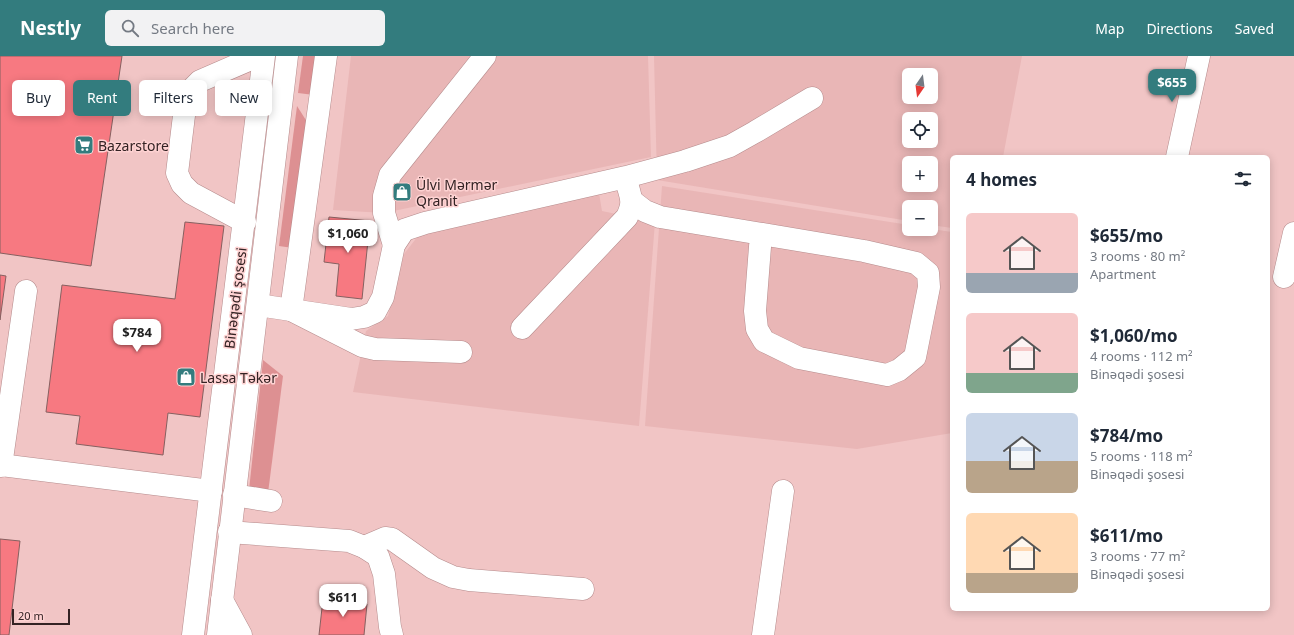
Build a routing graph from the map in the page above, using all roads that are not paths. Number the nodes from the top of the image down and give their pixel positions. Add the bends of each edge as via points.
1 (258, 56) edge
2 (264, 56) edge
3 (287, 56) edge
4 (326, 56) edge
5 (485, 56) edge
6 (1199, 56) edge
7 (812, 98) dead end
8 (1177, 155) edge
9 (626, 177) junction
10 (632, 201) junction
11 (245, 222) junction
12 (1294, 233) edge
13 (761, 234) junction
14 (394, 245) junction
15 (1284, 277) dead end
16 (26, 291) dead end
17 (258, 305) junction
18 (291, 310) junction
19 (522, 328) dead end
20 (462, 352) dead end
21 (1, 466) edge
22 (211, 491) junction
23 (783, 491) dead end
24 (234, 495) junction
25 (271, 501) dead end
26 (229, 532) junction
27 (364, 547) junction
28 (583, 588) dead end
29 (231, 631) edge
30 (193, 635) edge
31 (257, 635) edge
32 (392, 635) edge
33 (763, 635) edge

1 - 11 main road via 200,81 192,89 186,98 177,173 182,184 191,193
2 - 11 main road, Binəqədi şosesi
3 - 17 main road, Binəqədi şosesi
4 - 18 main road
5 - 14 main road via 390,175 384,196 384,213
6 - 8 main road
7 - 9 main road via 730,146
9 - 10 main road
9 - 14 main road via 426,223 404,230
10 - 13 main road via 645,211 660,217
10 - 19 main road via 627,217
11 - 22 main road, Binəqədi şosesi
12 - 15 main road
13 - 13 main road via 864,251 916,263 928,273 929,287 915,357 899,370 887,375 799,358 764,341 757,329 755,311
14 - 18 main road via 383,297 375,312 351,319
16 - 21 main road
17 - 18 main road
17 - 24 main road, Binəqədi şosesi
18 - 20 main road via 362,346 375,349
21 - 22 main road
22 - 30 main road, Binəqədi şosesi
23 - 33 main road
24 - 25 main road
24 - 26 main road, Binəqədi şosesi
26 - 27 main road via 349,541
26 - 29 main road, Binəqədi şosesi via 222,600
27 - 28 main road via 385,538 392,539 433,568 469,580
27 - 32 main road via 378,556 384,574
29 - 31 main road

